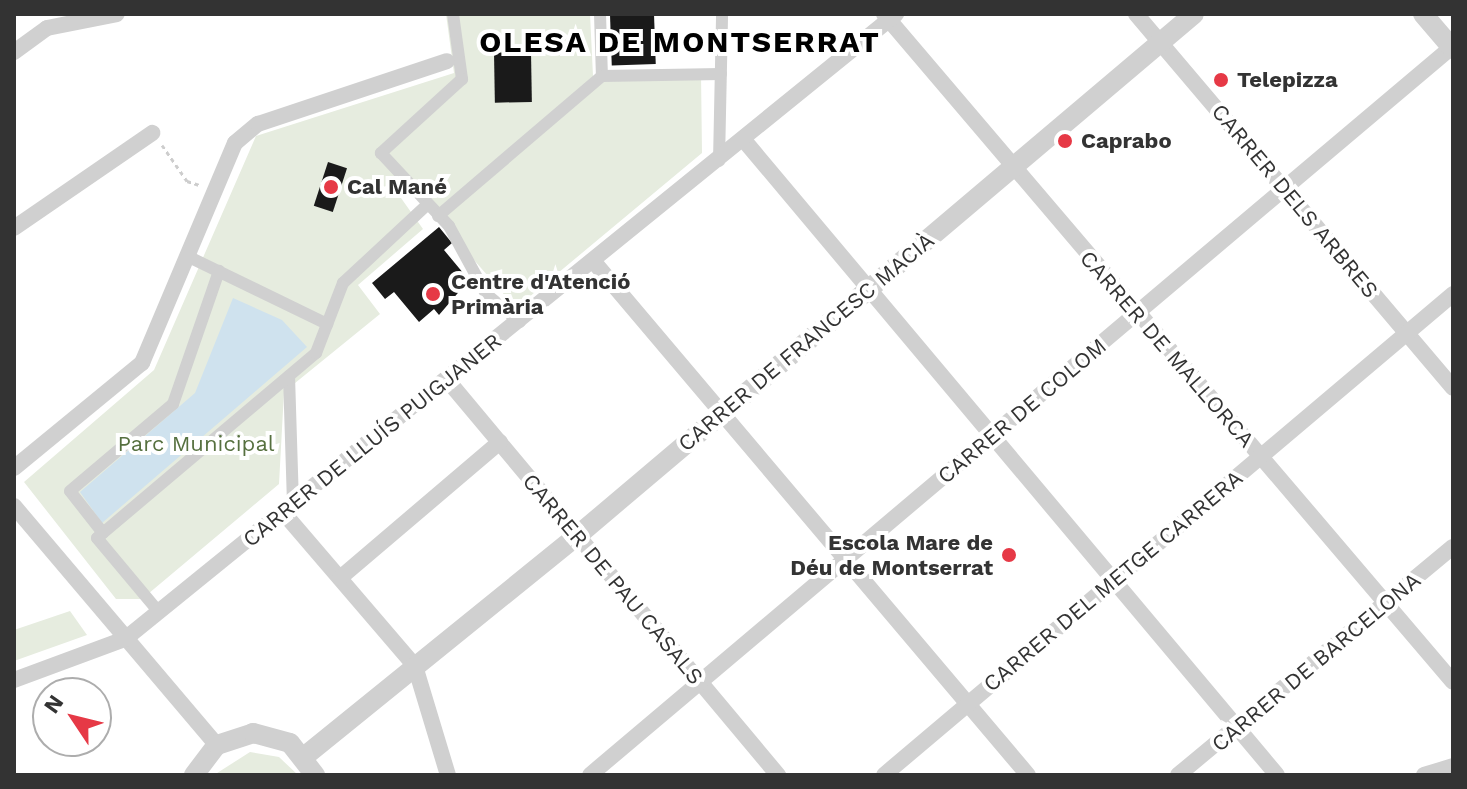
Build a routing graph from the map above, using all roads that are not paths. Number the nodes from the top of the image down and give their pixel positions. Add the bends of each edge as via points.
1 (117, 14) edge
2 (453, 14) edge
3 (600, 14) edge
4 (722, 14) edge
5 (1136, 14) edge
6 (1194, 14) edge
7 (1423, 14) edge
8 (890, 16) edge
9 (1161, 42) junction
10 (1453, 48) edge
11 (14, 52) edge
12 (447, 61) dead end
13 (721, 74) junction
14 (602, 76) junction
15 (152, 133) dead end
16 (743, 139) junction
17 (719, 161) junction
18 (1011, 169) junction
19 (1285, 189) junction
20 (427, 205) junction
21 (438, 216) junction
22 (14, 228) edge
23 (187, 256) junction
24 (594, 262) junction
25 (219, 271) junction
26 (870, 287) junction
27 (1453, 294) edge
28 (1136, 314) junction
29 (520, 322) junction
30 (327, 324) junction
31 (1407, 333) junction
32 (289, 376) junction
33 (449, 382) junction
34 (1453, 388) edge
35 (721, 412) junction
36 (994, 433) junction
37 (500, 442) junction
38 (1259, 457) junction
39 (14, 468) edge
40 (14, 506) edge
41 (288, 507) junction
42 (103, 533) junction
43 (577, 536) junction
44 (1453, 547) edge
45 (848, 562) junction
46 (340, 578) junction
47 (1115, 579) junction
48 (1386, 604) junction
49 (158, 611) junction
50 (125, 639) junction
51 (415, 666) junction
52 (14, 680) edge
53 (1453, 682) edge
54 (699, 683) junction
55 (968, 704) junction
56 (1241, 728) junction
57 (217, 745) junction
58 (305, 756) junction
59 (1453, 766) edge
60 (194, 775) edge
61 (315, 775) edge
62 (448, 775) edge
63 (591, 775) edge
64 (778, 775) edge
65 (884, 775) edge
66 (1028, 775) edge
67 (1178, 775) edge
68 (1277, 775) edge
69 (1424, 775) edge

1 - 11 street via 47,28
2 - 20 street via 462,79 381,153
3 - 14 street
4 - 13 street
5 - 9 street, CARRER DELS ARBRES
6 - 9 street, CARRER DE FRANCESC MACIÀ
7 - 10 street
8 - 16 street, CARRER DE LLUÍS PUIGJANER
8 - 18 street, CARRER DE MALLORCA
9 - 18 street, CARRER DE FRANCESC MACIÀ
9 - 19 street, CARRER DELS ARBRES
10 - 19 street, CARRER DE COLOM
12 - 23 street via 258,124 235,143
13 - 14 street
13 - 17 street
14 - 21 street
15 - 22 street
16 - 17 street, CARRER DE LLUÍS PUIGJANER
16 - 26 street
17 - 24 street, CARRER DE LLUÍS PUIGJANER
18 - 26 street, CARRER DE FRANCESC MACIÀ
18 - 28 street, CARRER DE MALLORCA
19 - 28 street, CARRER DE COLOM
19 - 31 street, CARRER DELS ARBRES
20 - 21 street
20 - 30 street via 343,283
21 - 29 street via 486,294
23 - 25 street
23 - 39 street via 142,363
24 - 29 street, CARRER DE LLUÍS PUIGJANER
24 - 35 street
25 - 30 street
25 - 42 street via 173,404 70,491
26 - 35 street, CARRER DE FRANCESC MACIÀ
26 - 36 street
27 - 31 street, CARRER DEL METGE CARRERA
28 - 36 street, CARRER DE COLOM
28 - 38 street, CARRER DE MALLORCA
29 - 33 street, CARRER DE LLUÍS PUIGJANER
30 - 32 street via 316,353
31 - 34 street, CARRER DELS ARBRES
31 - 38 street, CARRER DEL METGE CARRERA
32 - 41 street
32 - 42 street
33 - 37 street, CARRER DE PAU CASALS
33 - 41 street, CARRER DE LLUÍS PUIGJANER
35 - 43 street, CARRER DE FRANCESC MACIÀ
35 - 45 street
36 - 45 street, CARRER DE COLOM
36 - 47 street
37 - 43 street, CARRER DE PAU CASALS
37 - 46 street
38 - 47 street, CARRER DEL METGE CARRERA
38 - 48 street, CARRER DE MALLORCA
40 - 50 street
41 - 46 street
41 - 49 street, CARRER DE LLUÍS PUIGJANER
42 - 49 street via 97,538
43 - 51 street, CARRER DE FRANCESC MACIÀ
43 - 54 street, CARRER DE PAU CASALS
44 - 48 street, CARRER DE BARCELONA
45 - 54 street, CARRER DE COLOM
45 - 55 street
46 - 51 street
47 - 55 street, CARRER DEL METGE CARRERA
47 - 56 street
48 - 53 street, CARRER DE MALLORCA
48 - 56 street, CARRER DE BARCELONA
49 - 50 street, CARRER DE LLUÍS PUIGJANER
50 - 52 street, CARRER DE LLUÍS PUIGJANER
50 - 57 street
51 - 58 street, CARRER DE FRANCESC MACIÀ
51 - 62 street
54 - 63 street, CARRER DE COLOM
54 - 64 street, CARRER DE PAU CASALS
55 - 65 street, CARRER DEL METGE CARRERA
55 - 66 street
56 - 67 street, CARRER DE BARCELONA
56 - 68 street
57 - 58 street via 273,736
57 - 60 street
58 - 61 street
59 - 69 street

